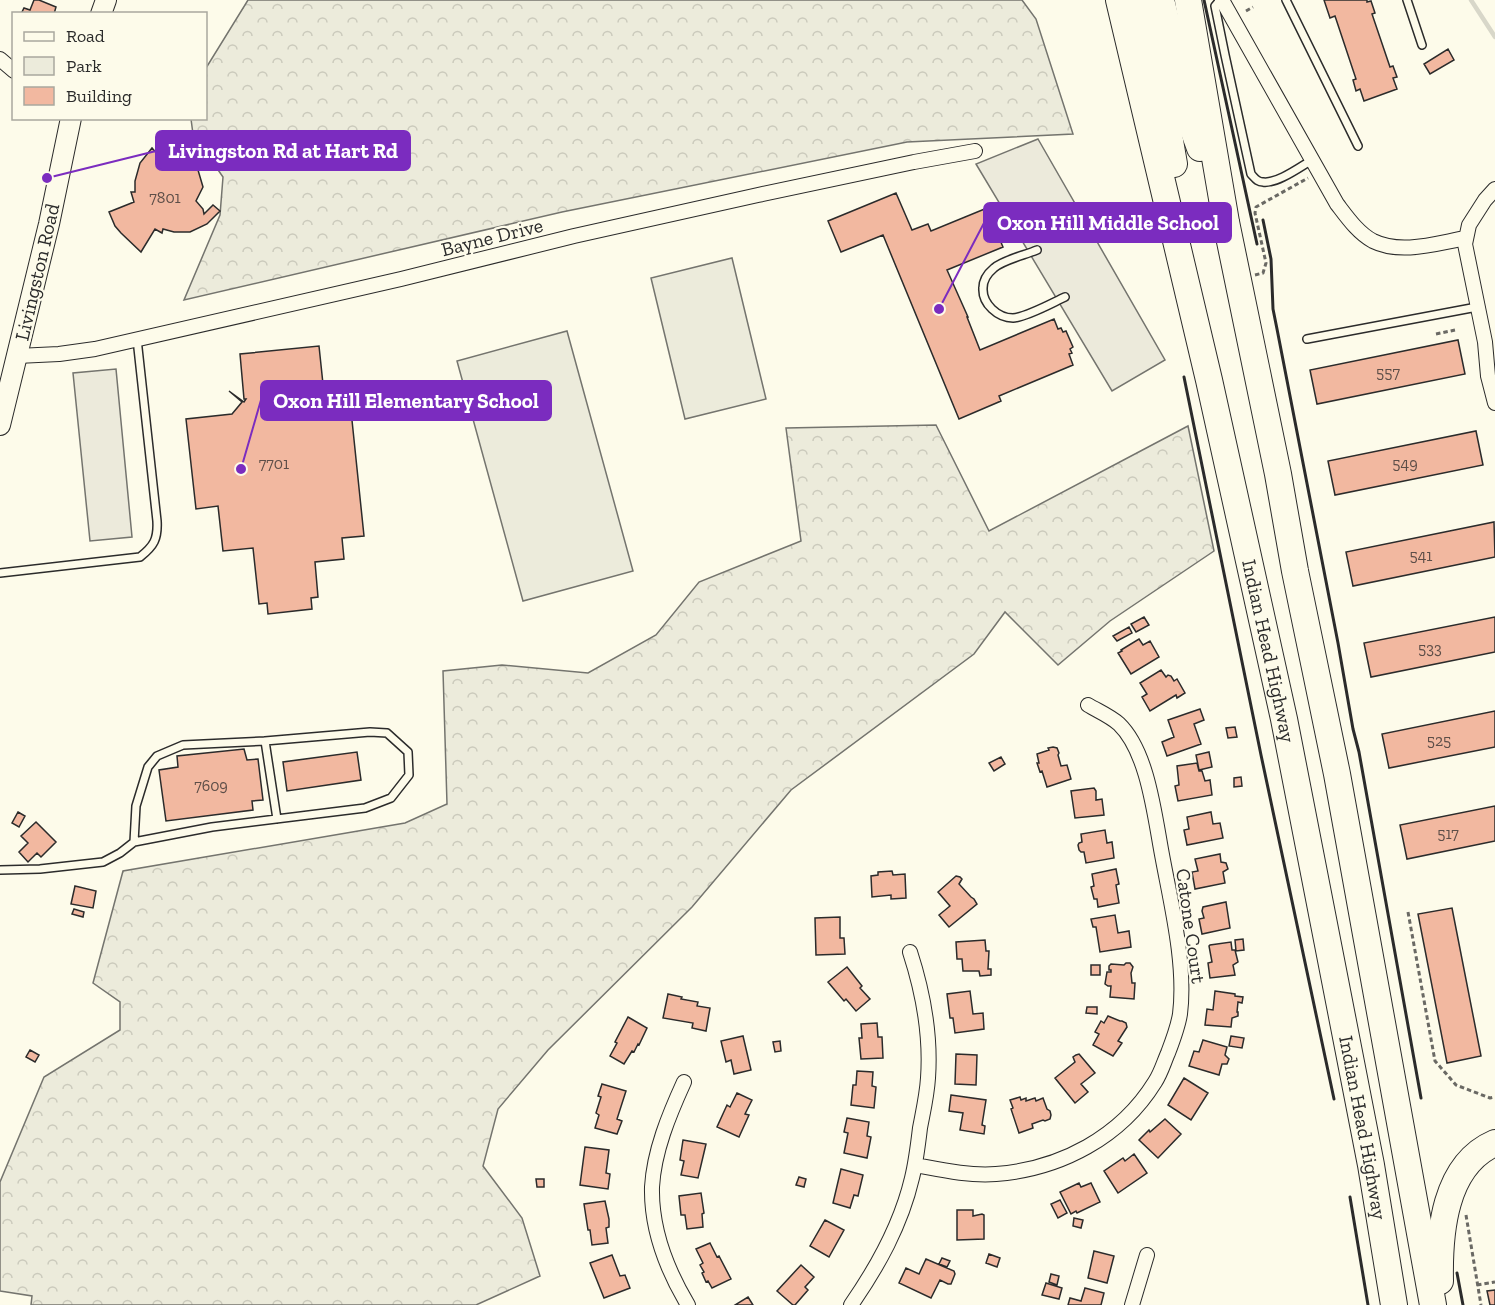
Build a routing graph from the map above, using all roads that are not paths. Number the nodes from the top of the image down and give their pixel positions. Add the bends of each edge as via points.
1 (1119, 0) edge
2 (1141, 0) edge
3 (1161, 0) edge
4 (1188, 0) edge
5 (1221, 0) edge
6 (1286, 0) edge
7 (1407, 0) edge
8 (1422, 45) dead end
9 (0, 59) edge
10 (12, 69) edge
11 (71, 120) edge
12 (1358, 146) dead end
13 (975, 151) dead end
14 (1312, 160) junction
15 (1495, 189) edge
16 (1226, 222) junction
17 (1466, 238) junction
18 (1036, 250) dead end
19 (1065, 297) dead end
20 (1478, 307) junction
21 (136, 339) junction
22 (1307, 339) dead end
23 (17, 356) junction
24 (1209, 380) junction
25 (1495, 403) edge
26 (2, 404) edge
27 (0, 425) edge
28 (0, 573) edge
29 (1088, 705) dead end
30 (265, 741) junction
31 (277, 819) junction
32 (134, 842) junction
33 (0, 870) edge
34 (910, 952) dead end
35 (684, 1082) dead end
36 (1495, 1143) edge
37 (915, 1165) junction
38 (1148, 1255) dead end
39 (688, 1305) edge
40 (851, 1305) edge
41 (1132, 1305) edge
42 (1394, 1305) edge
43 (1433, 1305) edge
44 (1441, 1305) edge

1 - 24 highway, Indian Head Highway
2 - 24 highway via 1168,129
3 - 16 highway via 1192,126
4 - 16 highway, Indian Head Highway
5 - 14 street
5 - 14 lane via 1215,6 1251,174 1267,183 1276,181
6 - 12 lane
7 - 8 lane
9 - 10 street
11 - 23 main road, Livingston Road
13 - 21 street, Bayne Drive via 608,228
14 - 17 street via 1348,219 1373,241 1408,248
15 - 17 street via 1468,225
16 - 43 highway, Indian Head Highway via 1337,774
17 - 20 street
18 - 19 lane via 996,266 987,275 982,289 987,305 1012,318
20 - 22 lane
20 - 25 street
21 - 23 street, Bayne Drive via 59,354
21 - 28 lane via 158,532 154,543 140,557
23 - 26 main road, Livingston Road
24 - 42 highway, Indian Head Highway via 1284,719 1371,1165
26 - 27 main road, Livingston Road
29 - 37 street, Catone Court via 1117,722 1129,736 1141,760 1150,796 1181,966 1180,1014 1172,1045 1157,1079 1125,1119 1072,1155 1042,1167 994,1174
30 - 31 lane
30 - 31 lane via 387,733 408,752 409,775 392,798 365,808
30 - 32 lane via 183,745 157,756 148,767 136,806
31 - 32 lane
32 - 33 lane via 103,862
34 - 37 street via 923,1001 928,1066
35 - 39 street via 660,1145 652,1187 663,1255
36 - 44 highway via 1474,1157 1450,1194 1440,1250
37 - 40 street via 890,1240
38 - 41 street

